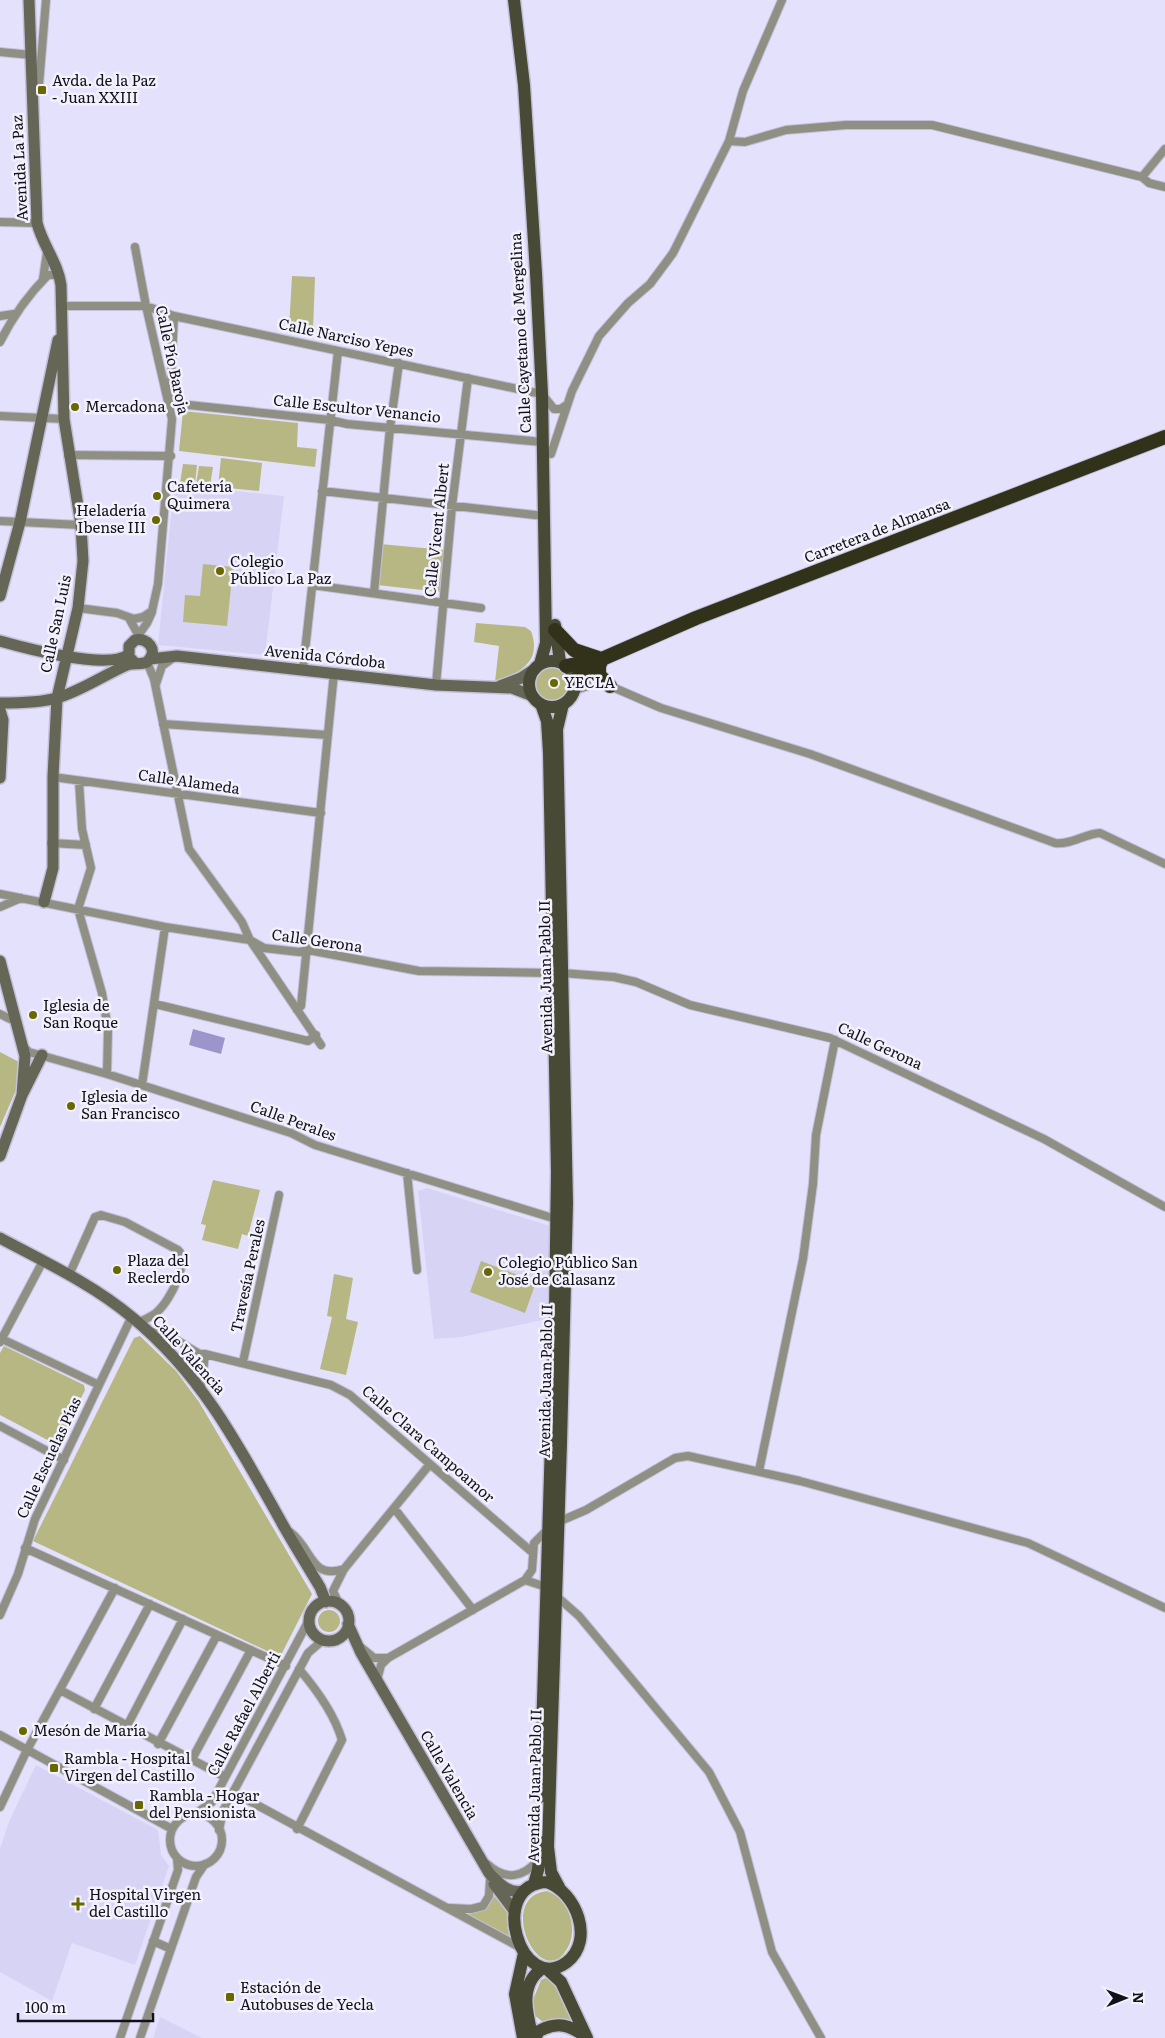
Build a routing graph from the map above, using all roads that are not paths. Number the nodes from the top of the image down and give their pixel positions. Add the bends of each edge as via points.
1 (46, 0) edge
2 (514, 0) edge
3 (522, 0) edge
4 (782, 0) edge
5 (29, 1) edge
6 (0, 52) edge
7 (32, 55) junction
8 (32, 98) junction
9 (729, 141) junction
10 (1165, 149) edge
11 (1142, 177) junction
12 (1165, 187) edge
13 (0, 222) edge
14 (37, 223) junction
15 (136, 247) dead end
16 (47, 251) junction
17 (60, 275) junction
18 (42, 281) junction
19 (62, 306) junction
20 (146, 306) junction
21 (14, 314) junction
22 (0, 316) edge
23 (174, 316) junction
24 (62, 321) junction
25 (0, 342) edge
26 (338, 351) junction
27 (399, 362) junction
28 (468, 378) junction
29 (545, 399) junction
30 (170, 403) junction
31 (566, 406) junction
32 (0, 416) edge
33 (42, 418) junction
34 (64, 419) junction
35 (330, 420) junction
36 (390, 428) junction
37 (460, 435) junction
38 (1165, 437) edge
39 (542, 442) junction
40 (551, 454) junction
41 (68, 455) junction
42 (171, 456) junction
43 (322, 490) junction
44 (382, 498) junction
45 (452, 506) junction
46 (544, 516) junction
47 (0, 521) edge
48 (20, 522) junction
49 (81, 525) junction
50 (312, 585) junction
51 (374, 593) junction
52 (0, 596) edge
53 (443, 603) junction
54 (78, 608) junction
55 (481, 608) dead end
56 (152, 610) junction
57 (129, 618) junction
58 (555, 630) junction
59 (138, 639) junction
60 (0, 641) edge
61 (173, 656) junction
62 (142, 657) junction
63 (66, 658) junction
64 (602, 659) junction
65 (563, 664) junction
66 (537, 666) junction
67 (303, 669) junction
68 (334, 673) junction
69 (436, 684) junction
70 (574, 684) junction
71 (610, 686) junction
72 (496, 687) junction
73 (157, 693) junction
74 (57, 698) junction
75 (537, 700) junction
76 (0, 703) edge
77 (563, 704) junction
78 (0, 710) edge
79 (163, 724) junction
80 (328, 735) junction
81 (554, 753) junction
82 (52, 777) junction
83 (0, 778) edge
84 (79, 781) junction
85 (178, 794) junction
86 (321, 813) junction
87 (51, 843) junction
88 (86, 845) junction
89 (1165, 864) edge
90 (0, 894) edge
91 (22, 898) junction
92 (44, 902) junction
93 (0, 907) edge
94 (78, 909) junction
95 (165, 926) junction
96 (250, 940) junction
97 (308, 950) junction
98 (0, 961) edge
99 (557, 973) junction
100 (155, 1004) junction
101 (298, 1010) junction
102 (0, 1014) edge
103 (15, 1017) junction
104 (316, 1035) junction
105 (834, 1040) junction
106 (321, 1045) dead end
107 (23, 1047) junction
108 (42, 1055) junction
109 (107, 1074) junction
110 (142, 1085) junction
111 (22, 1095) junction
112 (0, 1156) edge
113 (407, 1173) junction
114 (279, 1195) dead end
115 (1165, 1207) edge
116 (556, 1219) junction
117 (0, 1238) edge
118 (43, 1261) junction
119 (417, 1270) dead end
120 (69, 1275) junction
121 (135, 1319) junction
122 (148, 1332) junction
123 (1, 1340) edge
124 (202, 1354) junction
125 (243, 1362) junction
126 (180, 1364) junction
127 (99, 1385) junction
128 (201, 1388) junction
129 (0, 1426) edge
130 (64, 1460) junction
131 (430, 1464) junction
132 (759, 1470) junction
133 (394, 1508) junction
134 (558, 1522) junction
135 (285, 1528) junction
136 (548, 1530) junction
137 (25, 1548) junction
138 (533, 1553) junction
139 (344, 1569) junction
140 (525, 1580) junction
141 (114, 1588) junction
142 (551, 1590) junction
143 (326, 1602) junction
144 (150, 1604) junction
145 (339, 1604) junction
146 (1165, 1608) edge
147 (473, 1610) junction
148 (0, 1616) edge
149 (183, 1619) junction
150 (309, 1620) junction
151 (348, 1624) junction
152 (217, 1635) junction
153 (353, 1637) junction
154 (322, 1640) junction
155 (335, 1640) junction
156 (251, 1650) junction
157 (361, 1653) junction
158 (388, 1658) junction
159 (286, 1666) junction
160 (299, 1669) junction
161 (377, 1680) junction
162 (60, 1690) junction
163 (94, 1709) junction
164 (127, 1726) junction
165 (0, 1735) edge
166 (158, 1744) junction
167 (28, 1750) junction
168 (191, 1760) junction
169 (226, 1777) junction
170 (233, 1792) junction
171 (0, 1807) edge
172 (196, 1814) junction
173 (172, 1829) junction
174 (297, 1829) junction
175 (219, 1830) junction
176 (480, 1857) junction
177 (178, 1858) junction
178 (539, 1858) junction
179 (205, 1864) junction
180 (489, 1873) junction
181 (530, 1887) junction
182 (559, 1887) junction
183 (445, 1906) junction
184 (515, 1912) junction
185 (153, 1941) junction
186 (171, 1949) junction
187 (523, 1951) junction
188 (569, 1961) junction
189 (545, 1968) junction
190 (568, 1994) junction
191 (120, 2038) edge
192 (140, 2038) edge
193 (523, 2038) edge
194 (534, 2038) edge
195 (587, 2038) edge
196 (821, 2038) edge

1 - 8 street, Avenida La Paz via 39,85
2 - 29 main road, Calle Cayetano de Mergelina via 524,85
3 - 29 main road, Calle Cayetano de Mergelina via 532,84
4 - 9 street via 743,90
5 - 7 main road, Avenida La Paz
6 - 7 street
7 - 8 main road, Avenida La Paz
8 - 14 main road, Avenida La Paz
9 - 11 street via 745,142 797,129 846,124 942,126
9 - 31 street via 673,253 650,284 599,336
10 - 11 street
11 - 12 street via 1149,183
13 - 14 street
14 - 16 main road, Avenida La Paz
15 - 20 street, Calle Pío Baroja
16 - 17 main road, Avenida La Paz
16 - 18 street
17 - 18 street via 48,275
17 - 19 main road, Avenida La Paz
18 - 21 street
19 - 20 street, Calle Narciso Yepes
19 - 24 main road, Avenida La Paz
20 - 23 street, Calle Narciso Yepes
20 - 30 street, Calle Pío Baroja
21 - 22 street
21 - 25 street
23 - 26 street, Calle Narciso Yepes
23 - 30 street
24 - 33 main road
24 - 34 main road, Calle San Luis
26 - 27 street, Calle Narciso Yepes
26 - 35 street
27 - 28 street, Calle Narciso Yepes
27 - 36 street
28 - 29 street, Calle Narciso Yepes
28 - 37 street, Calle Vicent Albert
29 - 31 street, Calle Narciso Yepes via 558,410
29 - 39 main road, Calle Cayetano de Mergelina
29 - 40 main road, Calle Cayetano de Mergelina
30 - 35 street, Calle Escultor Venancio
30 - 42 street, Calle Pío Baroja
31 - 40 street
32 - 33 street
33 - 34 street
33 - 48 main road
34 - 41 main road, Calle San Luis
35 - 36 street, Calle Escultor Venancio
35 - 43 street
36 - 37 street, Calle Escultor Venancio
36 - 44 street
37 - 39 street, Calle Escultor Venancio
37 - 45 street, Calle Vicent Albert
38 - 64 highway, Carretera de Almansa via 696,618
39 - 46 main road, Calle Cayetano de Mergelina
40 - 58 main road, Calle Cayetano de Mergelina
41 - 42 street
41 - 49 main road, Calle San Luis
42 - 56 street, Calle Pío Baroja via 158,584
43 - 44 street
43 - 50 street
44 - 45 street
44 - 51 street
45 - 46 street
45 - 53 street, Calle Vicent Albert
46 - 66 main road, Calle Cayetano de Mergelina via 546,643
47 - 48 street
48 - 49 street
48 - 52 main road
49 - 54 main road, Calle San Luis via 83,560
50 - 51 street
50 - 67 street
51 - 53 street
53 - 55 street
53 - 69 street, Calle Vicent Albert
54 - 57 street via 117,612
54 - 63 main road, Calle San Luis
56 - 57 street via 143,617
56 - 59 street, Calle Pío Baroja
57 - 59 street
58 - 64 highway via 574,650
58 - 65 main road, Calle Cayetano de Mergelina
59 - 62 main road via 147,642
59 - 62 main road via 129,646
60 - 63 main road
61 - 62 main road, Avenida Córdoba
61 - 67 main road, Avenida Córdoba
61 - 73 street via 156,678
62 - 63 main road
62 - 73 street via 150,668
62 - 74 main road
63 - 74 main road, Calle San Luis
64 - 65 highway
64 - 70 highway
64 - 71 highway via 598,666 599,675
65 - 66 main road via 546,662
65 - 70 main road
66 - 72 main road via 512,682
66 - 75 main road via 529,683
67 - 68 main road, Avenida Córdoba
68 - 69 main road, Avenida Córdoba
68 - 80 street
69 - 72 main road, Avenida Córdoba
70 - 71 street
70 - 77 main road
71 - 89 street via 661,708 810,754 1055,843 1066,844 1100,833
72 - 75 main road, Avenida Córdoba via 519,690
73 - 79 street
74 - 76 main road
74 - 82 main road, Calle San Luis
75 - 77 main road via 552,707
75 - 81 main road via 547,721
77 - 81 main road
78 - 83 main road via 3,720
79 - 80 street
79 - 85 street
80 - 86 street
81 - 99 main road, Avenida Juan Pablo II
82 - 84 street, Calle Alameda
82 - 87 main road, Calle San Luis
84 - 85 street, Calle Alameda
84 - 88 street
85 - 86 street, Calle Alameda
85 - 96 street via 189,849 242,922
86 - 97 street
87 - 88 street
87 - 92 main road, Calle San Luis via 52,874
88 - 94 street via 91,872
90 - 91 street, Calle Gerona
91 - 92 street, Calle Gerona
91 - 93 street
92 - 94 street, Calle Gerona
94 - 95 street, Calle Gerona
94 - 109 street via 102,992 108,1028
95 - 96 street, Calle Gerona
95 - 100 street
96 - 97 street, Calle Gerona via 264,948
96 - 101 street
97 - 99 street, Calle Gerona via 419,971
97 - 101 street
98 - 103 main road
99 - 105 street, Calle Gerona via 636,982 690,1004 813,1032
99 - 116 main road, Avenida Juan Pablo II
99 - 134 main road, Avenida Juan Pablo II via 567,1203
100 - 104 street via 308,1041
100 - 110 street
101 - 104 street
102 - 103 street via 10,1019
103 - 107 main road
104 - 106 street
105 - 115 street, Calle Gerona via 1044,1139
105 - 132 street via 816,1135 814,1184 802,1259
107 - 108 street, Calle Perales
107 - 111 main road via 26,1068
108 - 109 street, Calle Perales
108 - 111 main road
109 - 110 street, Calle Perales
110 - 113 street, Calle Perales
111 - 112 main road
113 - 116 street, Calle Perales
113 - 119 street
114 - 125 street, Travesía Perales
116 - 136 main road, Avenida Juan Pablo II
117 - 118 main road, Calle Valencia
118 - 120 main road, Calle Valencia
118 - 123 street
120 - 121 main road, Calle Valencia
120 - 121 street via 95,1217 101,1214 125,1222 178,1250 183,1257 183,1265 164,1304 154,1315
121 - 122 main road, Calle Valencia
121 - 127 street, Calle Escuelas Pías
122 - 124 street, Calle Clara Campoamor via 164,1334
122 - 126 main road, Calle Valencia
123 - 127 street
124 - 125 street, Calle Clara Campoamor
124 - 126 street via 192,1354
124 - 128 street
125 - 131 street, Calle Clara Campoamor via 331,1385 350,1395
126 - 128 main road, Calle Valencia
127 - 130 street, Calle Escuelas Pías
128 - 135 main road, Calle Valencia via 233,1435
129 - 130 street
130 - 137 street, Calle Escuelas Pías
131 - 133 street
131 - 138 street, Calle Clara Campoamor
132 - 134 street via 680,1456 586,1510
132 - 146 street via 1028,1543
133 - 139 street
133 - 147 street
134 - 142 main road, Avenida Juan Pablo II
135 - 139 street via 321,1570 332,1573
135 - 143 main road, Calle Valencia
136 - 138 street via 536,1539
136 - 142 main road, Avenida Juan Pablo II
137 - 141 street
137 - 148 street, Calle Escuelas Pías
138 - 140 street via 531,1574
139 - 145 street via 334,1591
140 - 142 street
140 - 147 street
141 - 144 street
141 - 162 street
142 - 178 main road, Avenida Juan Pablo II
142 - 182 main road, Avenida Juan Pablo II via 548,1846 551,1872
142 - 196 street via 596,1635 716,1782 740,1832 772,1952
143 - 145 main road
143 - 150 main road via 313,1609
144 - 149 street
144 - 163 street
145 - 151 main road via 346,1612
147 - 158 street
149 - 152 street
149 - 164 street
150 - 154 main road via 311,1630
150 - 159 street, Calle Rafael Alberti
151 - 153 main road, Calle Valencia
151 - 155 main road
152 - 156 street
152 - 166 street
153 - 157 main road, Calle Valencia
153 - 158 street via 370,1656
154 - 155 main road
154 - 160 street, Calle Rafael Alberti via 308,1653
155 - 157 main road
156 - 159 street
156 - 168 street
157 - 161 main road, Calle Valencia
158 - 161 street via 381,1666
159 - 169 street, Calle Rafael Alberti
160 - 170 street, Calle Rafael Alberti
160 - 174 street via 318,1692 342,1740
161 - 176 main road, Calle Valencia
162 - 163 street
162 - 167 street
163 - 164 street
164 - 166 street
165 - 167 street
166 - 168 street
167 - 171 street
167 - 173 street
168 - 169 street
169 - 172 street, Calle Rafael Alberti via 212,1802
170 - 174 street
170 - 175 street, Calle Rafael Alberti via 223,1811
172 - 173 street via 182,1818
172 - 175 street via 210,1818
173 - 177 street via 170,1843
174 - 183 street
175 - 179 street via 221,1838 217,1853
176 - 178 street via 498,1873 512,1876 524,1874
176 - 180 main road, Calle Valencia
177 - 179 street via 191,1865
177 - 185 street via 178,1870
178 - 181 main road, Avenida Juan Pablo II
179 - 186 street via 196,1877
180 - 181 main road, Calle Valencia via 504,1888 516,1892
180 - 183 street via 490,1889 483,1906 471,1909
180 - 184 main road
181 - 182 main road via 547,1882
181 - 184 main road via 518,1901
182 - 188 main road via 575,1906 580,1926 579,1946
183 - 187 street
184 - 187 main road via 515,1929
185 - 186 street
185 - 191 street
186 - 192 street
187 - 189 main road via 530,1960
187 - 193 main road via 515,1994
188 - 189 main road via 556,1968
188 - 190 main road
189 - 190 main road via 557,1976
189 - 194 main road via 532,1979 527,1992 526,2009
190 - 195 main road
194 - 195 main road via 546,2027 560,2025 572,2027

